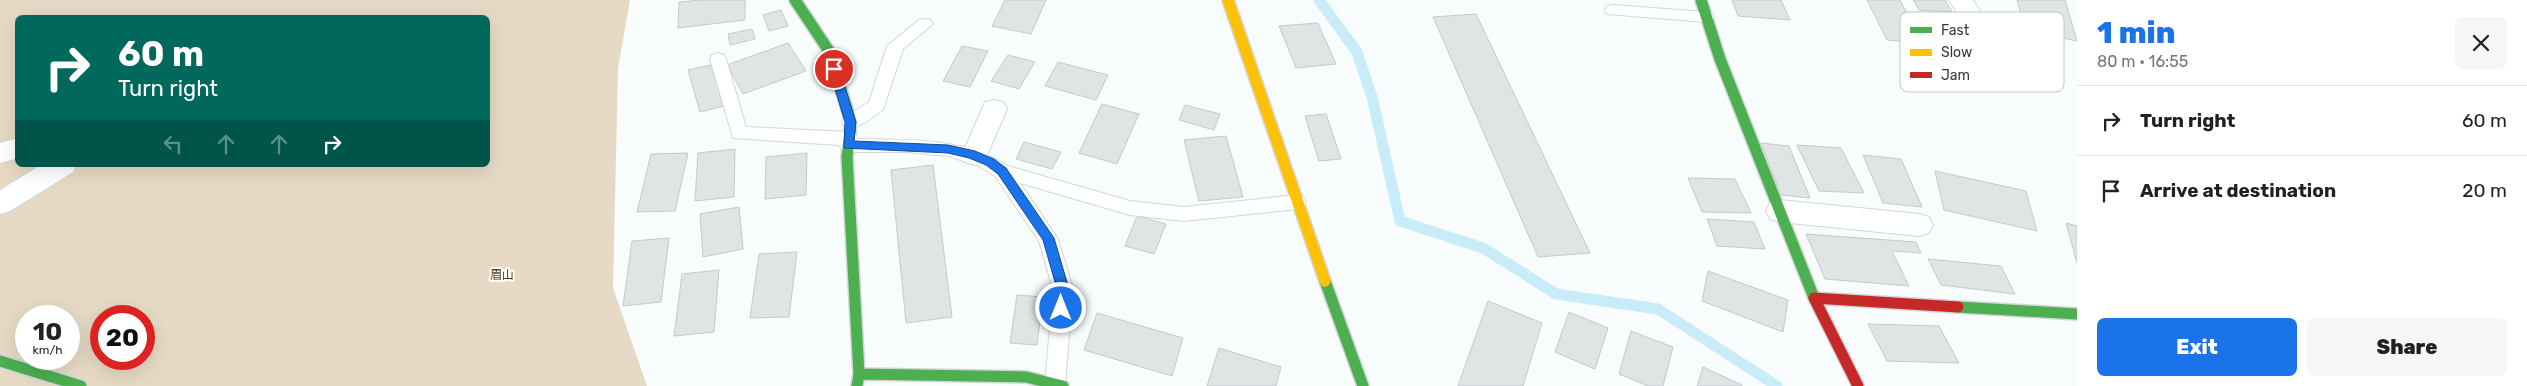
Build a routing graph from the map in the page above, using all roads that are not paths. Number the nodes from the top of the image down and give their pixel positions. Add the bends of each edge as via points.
1 (795, 0) edge
2 (1228, 0) edge
3 (1701, 0) edge
4 (1961, 0) edge
5 (1613, 10) dead end
6 (1968, 12) edge
7 (1706, 17) junction
8 (925, 24) dead end
9 (718, 59) dead end
10 (994, 109) dead end
11 (849, 136) junction
12 (15, 149) edge
13 (0, 153) edge
14 (971, 154) junction
15 (60, 167) edge
16 (1002, 171) junction
17 (1297, 202) junction
18 (0, 203) edge
19 (1780, 211) junction
20 (1919, 225) dead end
21 (1814, 298) junction
22 (2077, 314) edge
23 (0, 361) edge
24 (858, 380) edge
25 (1043, 383) edge
26 (81, 386) edge
27 (1363, 386) edge
28 (1858, 386) edge

1 - 11 street via 829,52
2 - 17 street
3 - 7 street
4 - 6 street
5 - 7 lane
7 - 19 street
8 - 11 lane via 895,46 876,106
9 - 11 lane via 739,133
10 - 14 street via 976,153
11 - 14 lane
11 - 24 street via 847,157
12 - 13 street
14 - 16 lane
15 - 18 street
16 - 17 lane via 1130,208 1184,214
16 - 25 lane via 1048,238 1063,289
17 - 27 street
19 - 20 street
19 - 21 street
21 - 22 street
21 - 28 street
23 - 26 street
24 - 25 street

